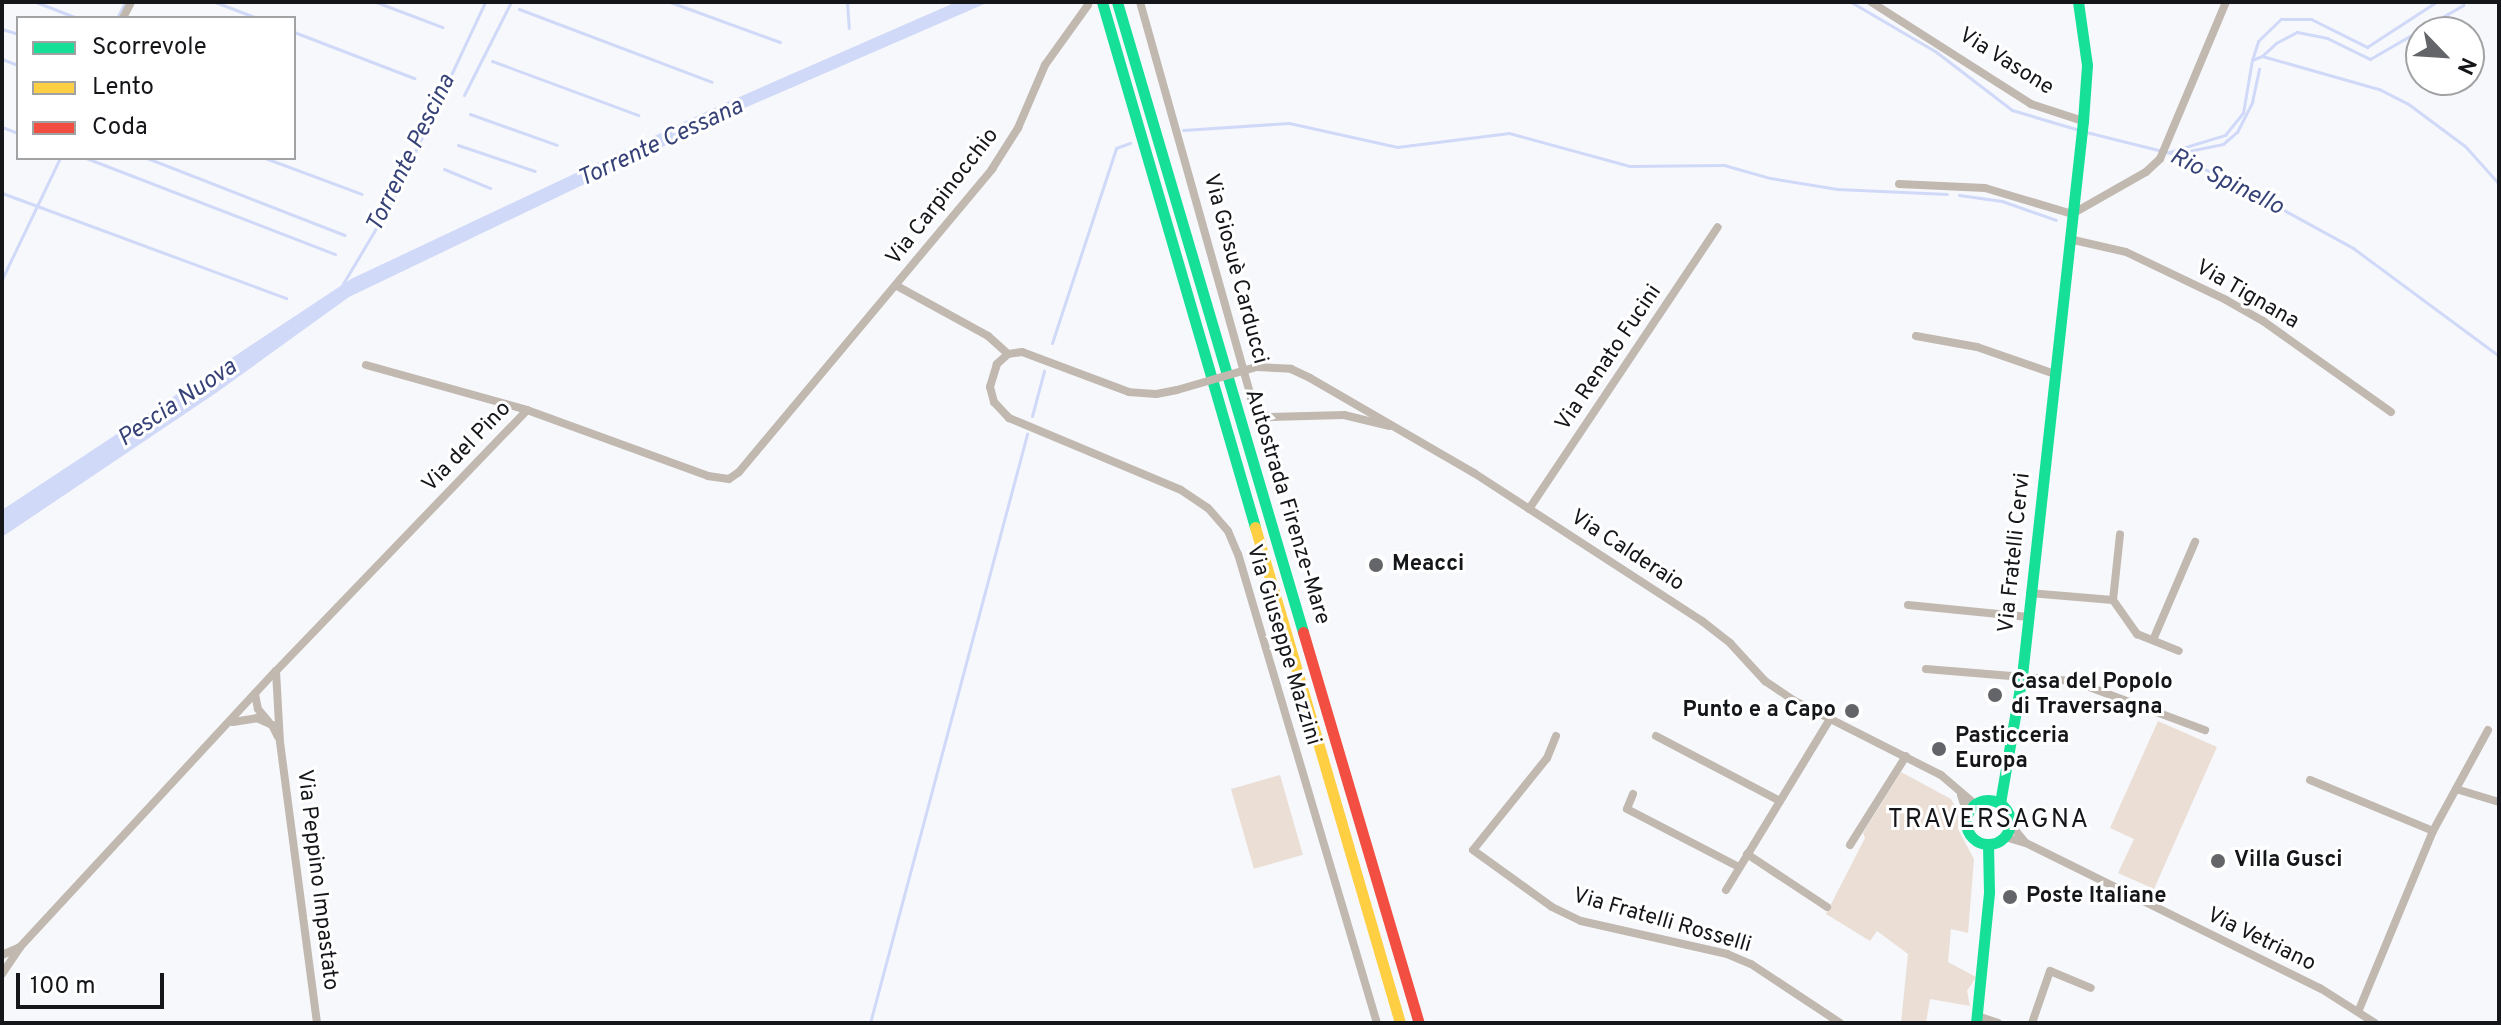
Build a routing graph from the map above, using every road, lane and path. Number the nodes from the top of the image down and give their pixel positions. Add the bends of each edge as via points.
1 (1102, 2) edge
2 (1117, 2) edge
3 (1140, 2) edge
4 (1871, 2) edge
5 (2078, 2) edge
6 (2226, 2) edge
7 (1088, 5) dead end
8 (2082, 126) junction
9 (1899, 184) dead end
10 (2072, 214) junction
11 (1718, 227) dead end
12 (2069, 239) junction
13 (897, 286) junction
14 (1916, 336) dead end
15 (1008, 354) junction
16 (366, 365) dead end
17 (2055, 374) junction
18 (527, 410) junction
19 (2391, 412) dead end
20 (1394, 427) junction
21 (1529, 509) junction
22 (2120, 534) dead end
23 (2195, 542) dead end
24 (2030, 593) junction
25 (2113, 600) junction
26 (1908, 605) dead end
27 (2028, 617) junction
28 (2153, 640) junction
29 (2179, 651) dead end
30 (1926, 669) dead end
31 (276, 671) junction
32 (2022, 676) junction
33 (256, 693) junction
34 (276, 700) junction
35 (1831, 717) junction
36 (229, 723) junction
37 (272, 725) junction
38 (2205, 730) dead end
39 (2488, 730) dead end
40 (1556, 736) dead end
41 (1656, 736) dead end
42 (280, 742) junction
43 (1906, 756) junction
44 (2310, 780) dead end
45 (2003, 784) junction
46 (2456, 789) junction
47 (1633, 794) dead end
48 (1780, 801) junction
49 (2499, 802) edge
50 (2000, 803) junction
51 (1976, 806) junction
52 (2011, 825) junction
53 (2433, 831) junction
54 (2005, 837) junction
55 (1982, 843) junction
56 (2026, 843) junction
57 (1850, 845) dead end
58 (1747, 854) junction
59 (1739, 867) junction
60 (1726, 890) dead end
61 (1827, 907) dead end
62 (20, 947) junction
63 (2, 955) edge
64 (2, 974) edge
65 (2091, 988) dead end
66 (2359, 1010) junction
67 (1977, 1019) edge
68 (317, 1023) edge
69 (1377, 1023) edge
70 (1400, 1023) edge
71 (1419, 1023) edge
72 (1840, 1023) edge
73 (1998, 1023) edge
74 (2032, 1023) edge
75 (2375, 1023) edge

1 - 70 main road, Autostrada Firenze-Mare
2 - 71 main road, Autostrada Firenze-Mare
3 - 20 street, Via Giosuè Carducci via 1258,411 1269,417 1344,415
4 - 8 street, Via Vasone via 2031,104
5 - 8 main road, Via Fratelli Cervi via 2087,65
6 - 10 street via 2160,159
7 - 13 street, Via Carpinocchio via 1045,65 1004,152
8 - 10 main road, Via Fratelli Cervi
9 - 10 street via 1985,188
10 - 12 main road, Via Fratelli Cervi
11 - 21 street, Via Renato Fucini
12 - 17 main road, Via Fratelli Cervi
12 - 19 street, Via Tignana via 2126,252 2226,300
13 - 15 street via 988,336
13 - 18 street, Via del Pino via 729,479
14 - 17 street via 1977,347
15 - 20 street, Via Calderaio, bridge via 1028,353 1129,392 1156,394 1256,367 1291,369
15 - 69 street, Via Giuseppe Mazzini via 990,379 991,395 1003,413 1188,494 1208,508 1234,543
16 - 18 street
17 - 24 main road, Via Fratelli Cervi
18 - 31 street, Via del Pino
20 - 21 street, Via Calderaio
21 - 35 street, Via Calderaio via 1702,621 1765,681
22 - 25 street
23 - 28 street
24 - 25 street
24 - 27 main road, Via Fratelli Cervi
25 - 28 street via 2137,634
26 - 27 street
27 - 32 main road, Via Fratelli Cervi
28 - 29 street
30 - 32 street
31 - 33 street, Via del Pino
31 - 34 street, Via Peppino Impastato
32 - 38 street via 2073,681
32 - 45 main road, Via Fratelli Cervi
33 - 34 street
33 - 36 street, Via del Pino
33 - 37 street via 258,709
34 - 42 street, Via Peppino Impastato
35 - 43 street, Via Calderaio
35 - 48 street
36 - 37 street via 252,718
36 - 62 street, Via del Pino
37 - 42 street
39 - 46 street
40 - 72 street, Via Fratelli Rosselli via 1547,758 1473,850 1552,907 1581,921 1727,954
41 - 48 street
42 - 68 street, Via Peppino Impastato
43 - 51 street, Via Calderaio via 1941,775
43 - 57 street
44 - 53 street
45 - 50 main road, Via Fratelli Cervi
45 - 51 main road
46 - 49 street
46 - 53 street
47 - 59 street via 1627,809
48 - 58 street
50 - 51 main road
50 - 52 main road
51 - 55 main road via 1968,832
52 - 54 main road
52 - 56 street
53 - 66 street
54 - 55 main road
54 - 56 street
55 - 67 main road via 1989,892
56 - 66 street, Via Vetriano
58 - 59 street
58 - 61 street
59 - 60 street
62 - 63 street, Via del Pino
62 - 64 street, Via del Pino
65 - 74 street via 2050,971
66 - 75 street, Via Vetriano
67 - 73 street

